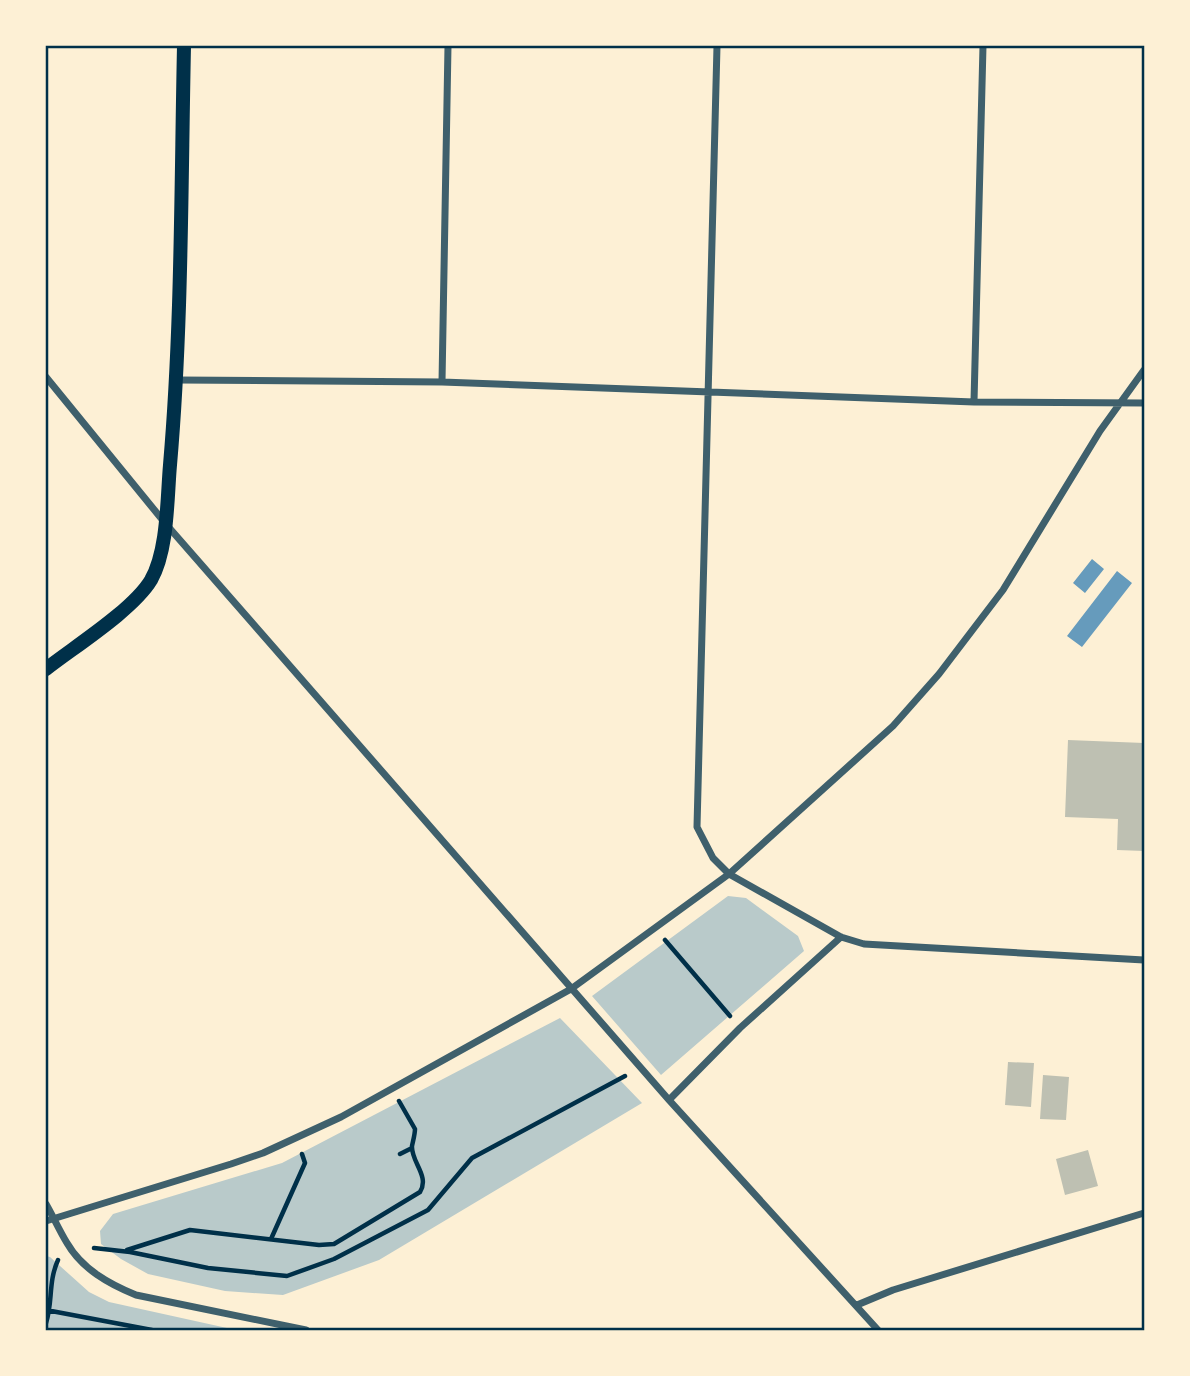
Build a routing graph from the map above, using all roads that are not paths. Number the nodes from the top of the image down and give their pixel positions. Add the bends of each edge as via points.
1 (184, 46) edge
2 (448, 46) edge
3 (717, 46) edge
4 (983, 46) edge
5 (1144, 370) edge
6 (46, 377) edge
7 (178, 380) junction
8 (442, 382) junction
9 (709, 393) junction
10 (974, 402) junction
11 (1119, 403) junction
12 (1144, 403) edge
13 (165, 523) junction
14 (46, 669) edge
15 (729, 874) junction
16 (841, 937) junction
17 (1144, 960) edge
18 (571, 989) junction
19 (669, 1100) junction
20 (46, 1204) edge
21 (1144, 1213) edge
22 (50, 1221) edge
23 (857, 1305) junction
24 (306, 1331) edge
25 (878, 1331) edge

1 - 7 main road
2 - 8 street
3 - 9 street
4 - 10 street
5 - 11 street
6 - 13 street
7 - 8 street
7 - 13 main road
8 - 9 street
9 - 10 street
9 - 15 street via 697,827 713,858
10 - 11 street
11 - 12 street
11 - 15 street via 1003,590 939,674 893,726
13 - 14 main road via 159,559 142,591
13 - 18 street
15 - 16 street
15 - 18 street
16 - 17 street via 864,944
16 - 19 street
18 - 19 street
18 - 22 street via 296,1138 231,1164
19 - 23 street
20 - 22 street
21 - 23 street
22 - 24 street via 85,1265 110,1284 136,1295
23 - 25 street

